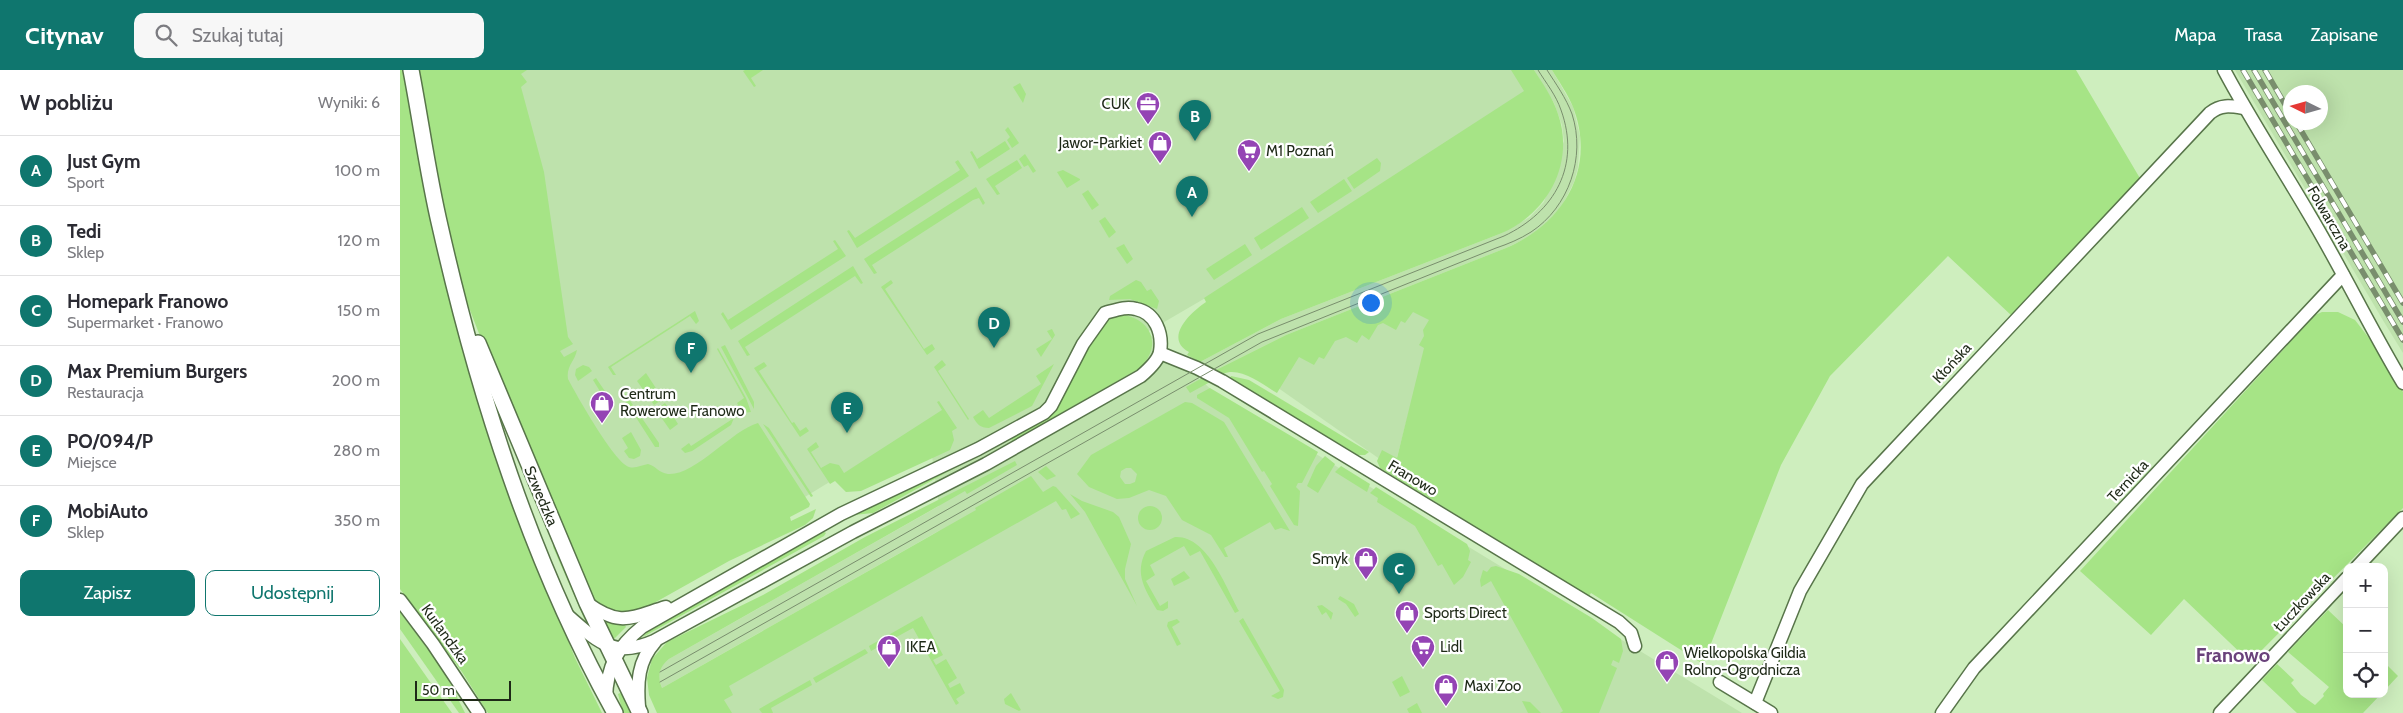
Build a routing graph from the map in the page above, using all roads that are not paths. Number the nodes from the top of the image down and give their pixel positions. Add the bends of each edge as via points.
1 (411, 70) edge
2 (2224, 70) edge
3 (2244, 108) junction
4 (452, 274) junction
5 (2343, 275) junction
6 (1160, 353) junction
7 (2403, 383) edge
8 (2403, 518) edge
9 (2361, 563) edge
10 (2343, 582) edge
11 (400, 600) edge
12 (687, 600) junction
13 (587, 603) junction
14 (566, 615) junction
15 (664, 634) junction
16 (1635, 646) dead end
17 (613, 652) junction
18 (1720, 682) dead end
19 (606, 698) junction
20 (1755, 703) junction
21 (479, 713) edge
22 (615, 713) edge
23 (640, 713) edge
24 (1771, 713) edge
25 (1942, 713) edge
26 (2220, 713) edge

1 - 4 street, Szwedzka via 432,190
2 - 3 street, Folwarczna
3 - 5 street, Folwarczna via 2310,214
3 - 20 street, Kłońska via 2217,107 2210,113 1862,484 1800,591
4 - 13 street, Szwedzka via 509,420
4 - 14 street, Szwedzka via 464,328 496,432
5 - 7 street, Folwarczna
5 - 25 street, Ternicka via 1974,668
6 - 12 street via 1159,328 1150,316 1138,309 1125,308 1105,313 1044,412 978,449 841,514
6 - 15 street via 1141,376 986,464
6 - 16 street, Franowo via 1222,381 1619,622 1631,633
8 - 9 street
10 - 26 street, Łuczkowska
11 - 21 street, Kurlandzka via 434,644
12 - 13 street via 618,619 602,614
12 - 17 street via 642,627
13 - 17 street, Szwedzka
14 - 17 street
14 - 19 street, Szwedzka
15 - 17 street via 643,646
15 - 23 street via 651,646 641,666 637,682
17 - 19 street
17 - 23 street, Szwedzka
18 - 20 street
19 - 22 street, Szwedzka
20 - 24 street

